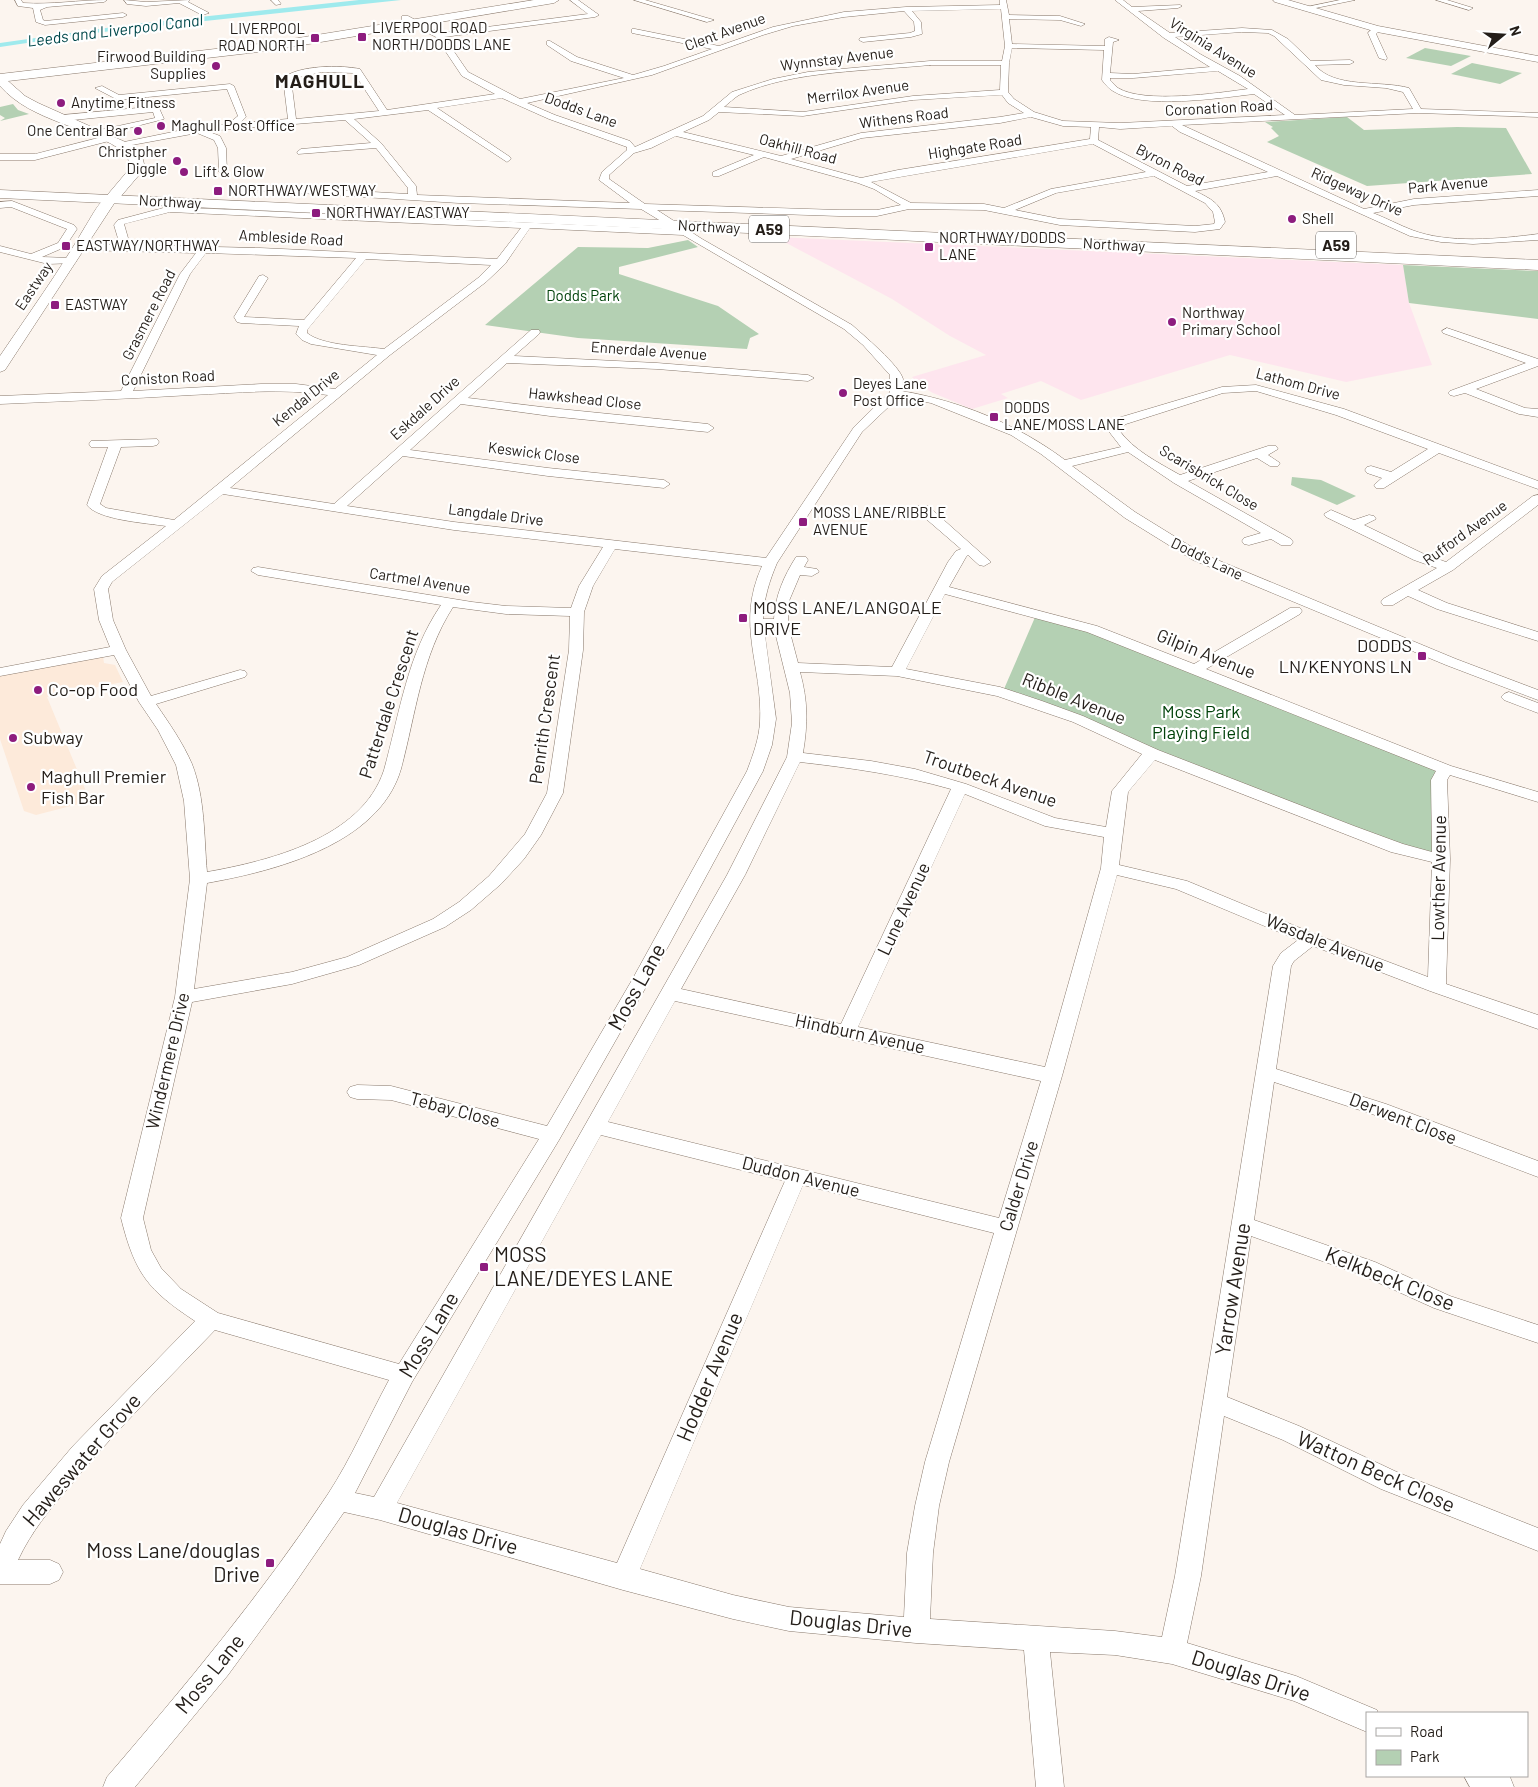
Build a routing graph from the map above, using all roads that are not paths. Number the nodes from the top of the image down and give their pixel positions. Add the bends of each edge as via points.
1 (18, 0) edge
2 (104, 0) edge
3 (127, 0) edge
4 (184, 0) edge
5 (554, 0) edge
6 (573, 0) edge
7 (636, 0) edge
8 (1118, 0) edge
9 (1278, 0) edge
10 (1352, 0) edge
11 (1439, 0) edge
12 (1003, 4) edge
13 (39, 6) junction
14 (1178, 6) dead end
15 (1306, 8) junction
16 (1468, 8) dead end
17 (906, 9) junction
18 (1129, 9) junction
19 (205, 13) dead end
20 (123, 15) dead end
21 (1005, 17) junction
22 (410, 20) junction
23 (710, 20) dead end
24 (1081, 24) dead end
25 (1377, 29) junction
26 (635, 31) dead end
27 (439, 35) junction
28 (1168, 36) junction
29 (867, 39) dead end
30 (1116, 40) dead end
31 (550, 43) dead end
32 (1009, 46) junction
33 (721, 48) junction
34 (1109, 48) junction
35 (1383, 58) dead end
36 (1538, 59) edge
37 (1350, 62) dead end
38 (1005, 63) junction
39 (1310, 63) junction
40 (1220, 68) junction
41 (54, 73) junction
42 (1105, 75) junction
43 (631, 77) junction
44 (0, 79) edge
45 (99, 88) dead end
46 (1256, 91) junction
47 (1004, 92) junction
48 (503, 95) junction
49 (18, 96) junction
50 (519, 102) junction
51 (430, 107) junction
52 (716, 110) junction
53 (1418, 111) junction
54 (384, 112) junction
55 (1031, 114) junction
56 (1538, 115) edge
57 (347, 117) junction
58 (63, 118) junction
59 (1294, 118) junction
60 (292, 122) junction
61 (1175, 124) junction
62 (231, 126) junction
63 (1095, 126) junction
64 (197, 130) junction
65 (674, 133) junction
66 (104, 136) junction
67 (1094, 142) junction
68 (124, 145) junction
69 (378, 145) junction
70 (631, 151) junction
71 (301, 152) dead end
72 (763, 154) junction
73 (0, 157) edge
74 (507, 159) dead end
75 (782, 159) junction
76 (223, 172) dead end
77 (1157, 173) junction
78 (1278, 173) junction
79 (716, 174) dead end
80 (861, 181) junction
81 (0, 186) edge
82 (252, 187) dead end
83 (1188, 189) junction
84 (1538, 193) edge
85 (0, 194) edge
86 (115, 195) junction
87 (412, 195) junction
88 (0, 205) edge
89 (909, 206) junction
90 (645, 207) junction
91 (538, 210) junction
92 (1006, 211) junction
93 (1362, 212) junction
94 (662, 216) junction
95 (527, 226) junction
96 (680, 229) junction
97 (1205, 229) joint
98 (1538, 237) edge
99 (81, 248) junction
100 (126, 248) junction
101 (0, 249) edge
102 (202, 250) junction
103 (1538, 254) edge
104 (364, 256) junction
105 (32, 257) junction
106 (71, 261) junction
107 (501, 262) junction
108 (1538, 264) edge
109 (263, 278) dead end
110 (308, 322) junction
111 (1471, 329) dead end
112 (1447, 330) dead end
113 (535, 332) dead end
114 (1458, 335) junction
115 (386, 353) junction
116 (504, 359) junction
117 (1537, 363) edge
118 (0, 366) edge
119 (808, 378) dead end
120 (337, 393) junction
121 (896, 393) junction
122 (125, 396) junction
123 (0, 400) edge
124 (458, 400) junction
125 (1538, 413) edge
126 (708, 428) dead end
127 (153, 442) dead end
128 (116, 443) junction
129 (95, 444) dead end
130 (1132, 448) junction
131 (1438, 448) junction
132 (1272, 449) dead end
133 (400, 452) junction
134 (1258, 454) junction
135 (1274, 463) dead end
136 (1063, 464) junction
137 (1371, 470) dead end
138 (1392, 477) junction
139 (1178, 480) junction
140 (664, 484) dead end
141 (1380, 485) dead end
142 (1538, 486) edge
143 (220, 490) junction
144 (1538, 499) edge
145 (336, 509) junction
146 (929, 514) dead end
147 (1331, 514) dead end
148 (1370, 519) dead end
149 (177, 524) junction
150 (1354, 525) junction
151 (1272, 534) junction
152 (1249, 541) dead end
153 (1286, 542) dead end
154 (611, 545) junction
155 (970, 549) junction
156 (984, 562) dead end
157 (770, 563) junction
158 (1448, 567) junction
159 (258, 571) dead end
160 (812, 572) dead end
161 (100, 589) joint
162 (941, 589) junction
163 (1409, 591) junction
164 (1249, 592) dead end
165 (1388, 602) dead end
166 (449, 603) junction
167 (1295, 611) junction
168 (576, 612) junction
169 (756, 623) junction
170 (781, 625) junction
171 (1538, 637) edge
172 (119, 650) junction
173 (1446, 666) junction
174 (793, 667) junction
175 (1194, 670) junction
176 (0, 672) edge
177 (897, 672) junction
178 (240, 674) dead end
179 (1538, 695) edge
180 (146, 702) junction
181 (1538, 708) edge
182 (1152, 754) junction
183 (795, 757) junction
184 (1445, 769) junction
185 (960, 787) junction
186 (1538, 797) edge
187 (1113, 833) junction
188 (708, 859) junction
189 (1441, 859) junction
190 (740, 866) junction
191 (1110, 868) junction
192 (199, 879) junction
193 (1311, 939) junction
194 (1437, 987) junction
195 (669, 993) junction
196 (184, 997) junction
197 (1538, 1022) edge
198 (847, 1031) junction
199 (1267, 1073) junction
200 (1052, 1076) junction
201 (357, 1092) dead end
202 (596, 1126) junction
203 (552, 1135) junction
204 (1538, 1168) edge
205 (798, 1176) junction
206 (1242, 1224) junction
207 (1006, 1228) junction
208 (211, 1320) junction
209 (1538, 1334) edge
210 (404, 1375) junction
211 (1216, 1402) junction
212 (338, 1500) junction
213 (380, 1509) junction
214 (1538, 1540) edge
215 (50, 1572) dead end
216 (623, 1578) junction
217 (916, 1631) junction
218 (1036, 1639) junction
219 (1172, 1651) junction
220 (1366, 1719) edge
221 (1480, 1777) edge
222 (117, 1787) edge
223 (1050, 1787) edge
224 (1500, 1787) edge

1 - 13 street via 20,5
2 - 13 street
3 - 4 street via 137,4
4 - 19 street
5 - 22 main road
6 - 27 street via 595,15
7 - 23 street
8 - 18 street, Virginia Avenue
9 - 15 street
10 - 15 street
11 - 16 street
12 - 17 street, Clent Avenue
12 - 21 street
13 - 20 street via 36,9 40,22
14 - 18 street
15 - 25 street
17 - 29 street via 917,20 919,32
17 - 33 street, Clent Avenue via 817,19 766,31
18 - 28 street, Virginia Avenue
21 - 24 street via 1060,16
21 - 32 street
22 - 27 street, Dodds Lane
22 - 41 main road via 267,47
25 - 35 street via 1372,33
25 - 36 street
26 - 33 street
27 - 48 street, Dodds Lane via 465,74
28 - 39 street via 1269,30
28 - 40 street, Virginia Avenue
30 - 34 street via 1109,40
31 - 43 street via 574,59
32 - 34 street
32 - 38 street
33 - 43 street, Clent Avenue
34 - 42 street
37 - 39 street
38 - 47 street
38 - 52 street, Wynnstay Avenue via 946,62 808,74 735,94
39 - 53 street via 1316,73 1338,82 1406,90
40 - 42 street via 1133,76
40 - 46 street, Virginia Avenue
41 - 44 main road
41 - 49 main road via 30,81
42 - 46 street via 1108,85 1116,91 1140,98
43 - 50 street, Clent Avenue
44 - 49 main road
45 - 62 street via 118,98 230,86 242,116
46 - 59 street, Virginia Avenue
47 - 52 street, Merrilox Avenue via 913,98 804,114
47 - 55 street, Coronation Road via 1011,101
48 - 50 street, Dodds Lane
48 - 51 street
49 - 58 main road
50 - 70 street, Dodds Lane via 552,117 619,139 631,146
51 - 54 street
51 - 74 street
52 - 65 street, Wynnstay Avenue
53 - 56 street, Coronation Road
53 - 59 street, Coronation Road
54 - 57 street
54 - 60 street via 357,70 332,70 287,78
55 - 63 street, Coronation Road via 1063,123
55 - 75 street, Withens Road via 861,136
57 - 60 street
57 - 69 street
58 - 66 main road
58 - 66 street via 138,110 156,110 160,118
59 - 61 street, Coronation Road
60 - 62 street
61 - 63 street, Coronation Road
61 - 78 street, Ridgeway Drive
62 - 64 street
63 - 67 street
64 - 68 street
64 - 76 street via 217,138 222,148
65 - 70 street, Wynnstay Avenue
65 - 72 street, Oakhill Road
66 - 68 main road
66 - 73 street via 35,158
67 - 77 street, Byron Road
67 - 80 street, Highgate Road
68 - 86 main road via 135,156 138,168
69 - 71 street
69 - 87 street via 413,188
70 - 90 street, Dodds Lane via 605,174 604,180
72 - 75 street, Oakhill Road
72 - 79 street
75 - 80 street, Oakhill Road
77 - 83 street, Byron Road
77 - 92 street via 1054,191
78 - 83 street
78 - 93 street, Ridgeway Drive
80 - 89 street, Oakhill Road via 878,187
81 - 86 main road, Northway / A59
82 - 87 street, Northway
83 - 97 street, Byron Road via 1208,200 1218,211 1220,222 1217,227
84 - 93 street, Park Avenue via 1414,202
85 - 86 main road, Northway / A59
86 - 91 main road, Northway / A59
86 - 96 main road, Northway / A59 via 172,202
86 - 99 street, Eastway via 90,228
87 - 90 street, Northway via 459,200
88 - 105 street via 12,204 71,227 62,245
89 - 90 street, Northway via 877,213
89 - 92 street, Northway via 960,206
90 - 94 street, Dodds Lane
91 - 94 main road, Northway / A59
91 - 96 main road via 575,216 652,220
92 - 97 street, Northway via 1060,222
93 - 98 street, Ridgeway Drive via 1410,233 1439,239 1491,241
94 - 96 street, Dodds Lane
94 - 103 main road, Northway / A59
95 - 96 street, Northway
95 - 100 street, Northway via 170,209 121,222 119,225
95 - 107 street, Kendal Drive
96 - 108 main road, Northway / A59
96 - 121 street, Dodds Lane via 859,335 895,374
99 - 100 street, Ambleside Road
99 - 106 street, Eastway
100 - 102 street, Ambleside Road
101 - 105 street
102 - 104 street, Ambleside Road
102 - 122 street, Grasmere Road via 185,274
104 - 107 street, Ambleside Road
104 - 110 street
105 - 106 street
106 - 118 street, Eastway
107 - 115 street, Kendal Drive
109 - 110 street via 240,320
110 - 115 street via 301,334 306,339
111 - 114 street
112 - 114 street
113 - 116 street, Eskdale Drive
114 - 117 street
115 - 120 street, Kendal Drive
116 - 119 street, Ennerdale Avenue via 794,373
116 - 124 street, Eskdale Drive
117 - 125 street via 1459,391
120 - 122 street, Coniston Road via 268,387
120 - 143 street, Kendal Drive
121 - 136 street, Dodd's Lane via 934,400 1002,425
121 - 157 street, Moss Lane via 858,430
122 - 123 street, Coniston Road
124 - 126 street, Hawkshead Close
124 - 133 street, Eskdale Drive
127 - 128 street
128 - 129 street
128 - 149 street via 93,505 102,511
130 - 131 street, Lathom Drive via 1113,432 1115,425 1222,390 1244,387 1281,394
130 - 136 street
130 - 139 street, Scarisbrick Close
131 - 138 street
131 - 142 street, Lathom Drive
132 - 134 street
133 - 140 street, Keswick Close
133 - 145 street, Eskdale Drive
134 - 135 street
134 - 139 street
136 - 173 street, Dodd's Lane via 1102,496 1198,557
137 - 138 street
138 - 141 street
139 - 151 street, Scarisbrick Close
143 - 145 street, Langdale Drive
143 - 149 street, Kendal Drive
144 - 158 street, Rufford Avenue
145 - 154 street, Langdale Drive
146 - 155 street
147 - 150 street
148 - 150 street
149 - 161 street, Kendal Drive via 107,579
150 - 158 street via 1419,557
151 - 152 street, Scarisbrick Close
151 - 153 street, Scarisbrick Close
154 - 157 street, Langdale Drive
154 - 168 street, Penrith Crescent via 586,586
155 - 156 street
155 - 162 street via 955,562
157 - 169 street, Moss Lane via 757,593
158 - 163 street, Rufford Avenue
159 - 166 street, Cartmel Avenue
160 - 170 street via 798,565 782,601
161 - 172 street, Windermere Drive via 106,620
162 - 175 street, Gilpin Avenue via 1064,620
162 - 177 street
163 - 165 street, Rufford Avenue
163 - 171 street via 1442,606
164 - 167 street, Dodd's Lane
166 - 168 street, Cartmel Avenue via 506,610
166 - 192 street, Patterdale Crescent via 439,616 423,652 388,782 373,805 317,848 275,863
167 - 173 street, Dodd's Lane
167 - 175 street
168 - 196 street, Penrith Crescent via 576,650 555,793 528,842 495,880 439,923 353,961 275,982
169 - 170 street
169 - 188 street, Moss Lane via 768,720 764,748
170 - 174 street
172 - 176 street
172 - 180 street, Windermere Drive
173 - 179 street, Dodd's Lane
173 - 181 street, Dodd's Lane
174 - 177 street, Ribble Avenue
174 - 183 street via 800,723
175 - 184 street, Gilpin Avenue
177 - 182 street, Ribble Avenue via 1000,692 1078,719
178 - 180 street
180 - 192 street, Windermere Drive via 166,730 184,765 192,801
182 - 187 street, Calder Drive via 1120,791
182 - 189 street, Ribble Avenue via 1397,848
183 - 185 street, Troutbeck Avenue via 880,767
183 - 190 street
184 - 186 street, Gilpin Avenue
184 - 189 street, Lowther Avenue via 1439,780
185 - 187 street, Troutbeck Avenue via 1051,822
185 - 198 street, Lune Avenue
187 - 191 street, Calder Drive
188 - 190 street
188 - 203 street, Moss Lane
189 - 194 street, Lowther Avenue
190 - 195 street
191 - 193 street, Wasdale Avenue via 1181,885
191 - 200 street, Calder Drive
192 - 196 street, Windermere Drive
193 - 194 street, Wasdale Avenue
193 - 199 street, Yarrow Avenue via 1287,957 1282,966
194 - 197 street, Wasdale Avenue
195 - 198 street, Hindburn Avenue
195 - 202 street
196 - 208 street, Windermere Drive via 132,1218 140,1250 153,1274 173,1296
198 - 200 street, Hindburn Avenue
199 - 204 street, Derwent Close via 1379,1109
199 - 206 street, Yarrow Avenue
200 - 207 street, Calder Drive
201 - 203 street, Tebay Close via 391,1093
202 - 205 street, Duddon Avenue
202 - 213 street
203 - 210 street, Moss Lane
205 - 207 street, Duddon Avenue
205 - 216 street, Hodder Avenue
206 - 209 street, Kelkbeck Close via 1367,1268 1442,1302
206 - 211 street, Yarrow Avenue
207 - 217 street, Calder Drive via 936,1462 920,1553
208 - 210 street, Windermere Drive
208 - 215 street, Haweswater Grove via 82,1453 32,1513 15,1539 0,1572
210 - 212 street, Moss Lane
211 - 214 street, Watton Beck Close via 1291,1433 1390,1481
211 - 219 street, Yarrow Avenue via 1188,1576
212 - 213 street, Douglas Drive
212 - 222 street, Moss Lane via 219,1666
213 - 216 street, Douglas Drive
216 - 217 street, Douglas Drive via 732,1607 789,1618
217 - 218 street, Douglas Drive
218 - 219 street, Douglas Drive via 1115,1643
218 - 223 street
219 - 220 street, Douglas Drive via 1296,1689
221 - 224 street

